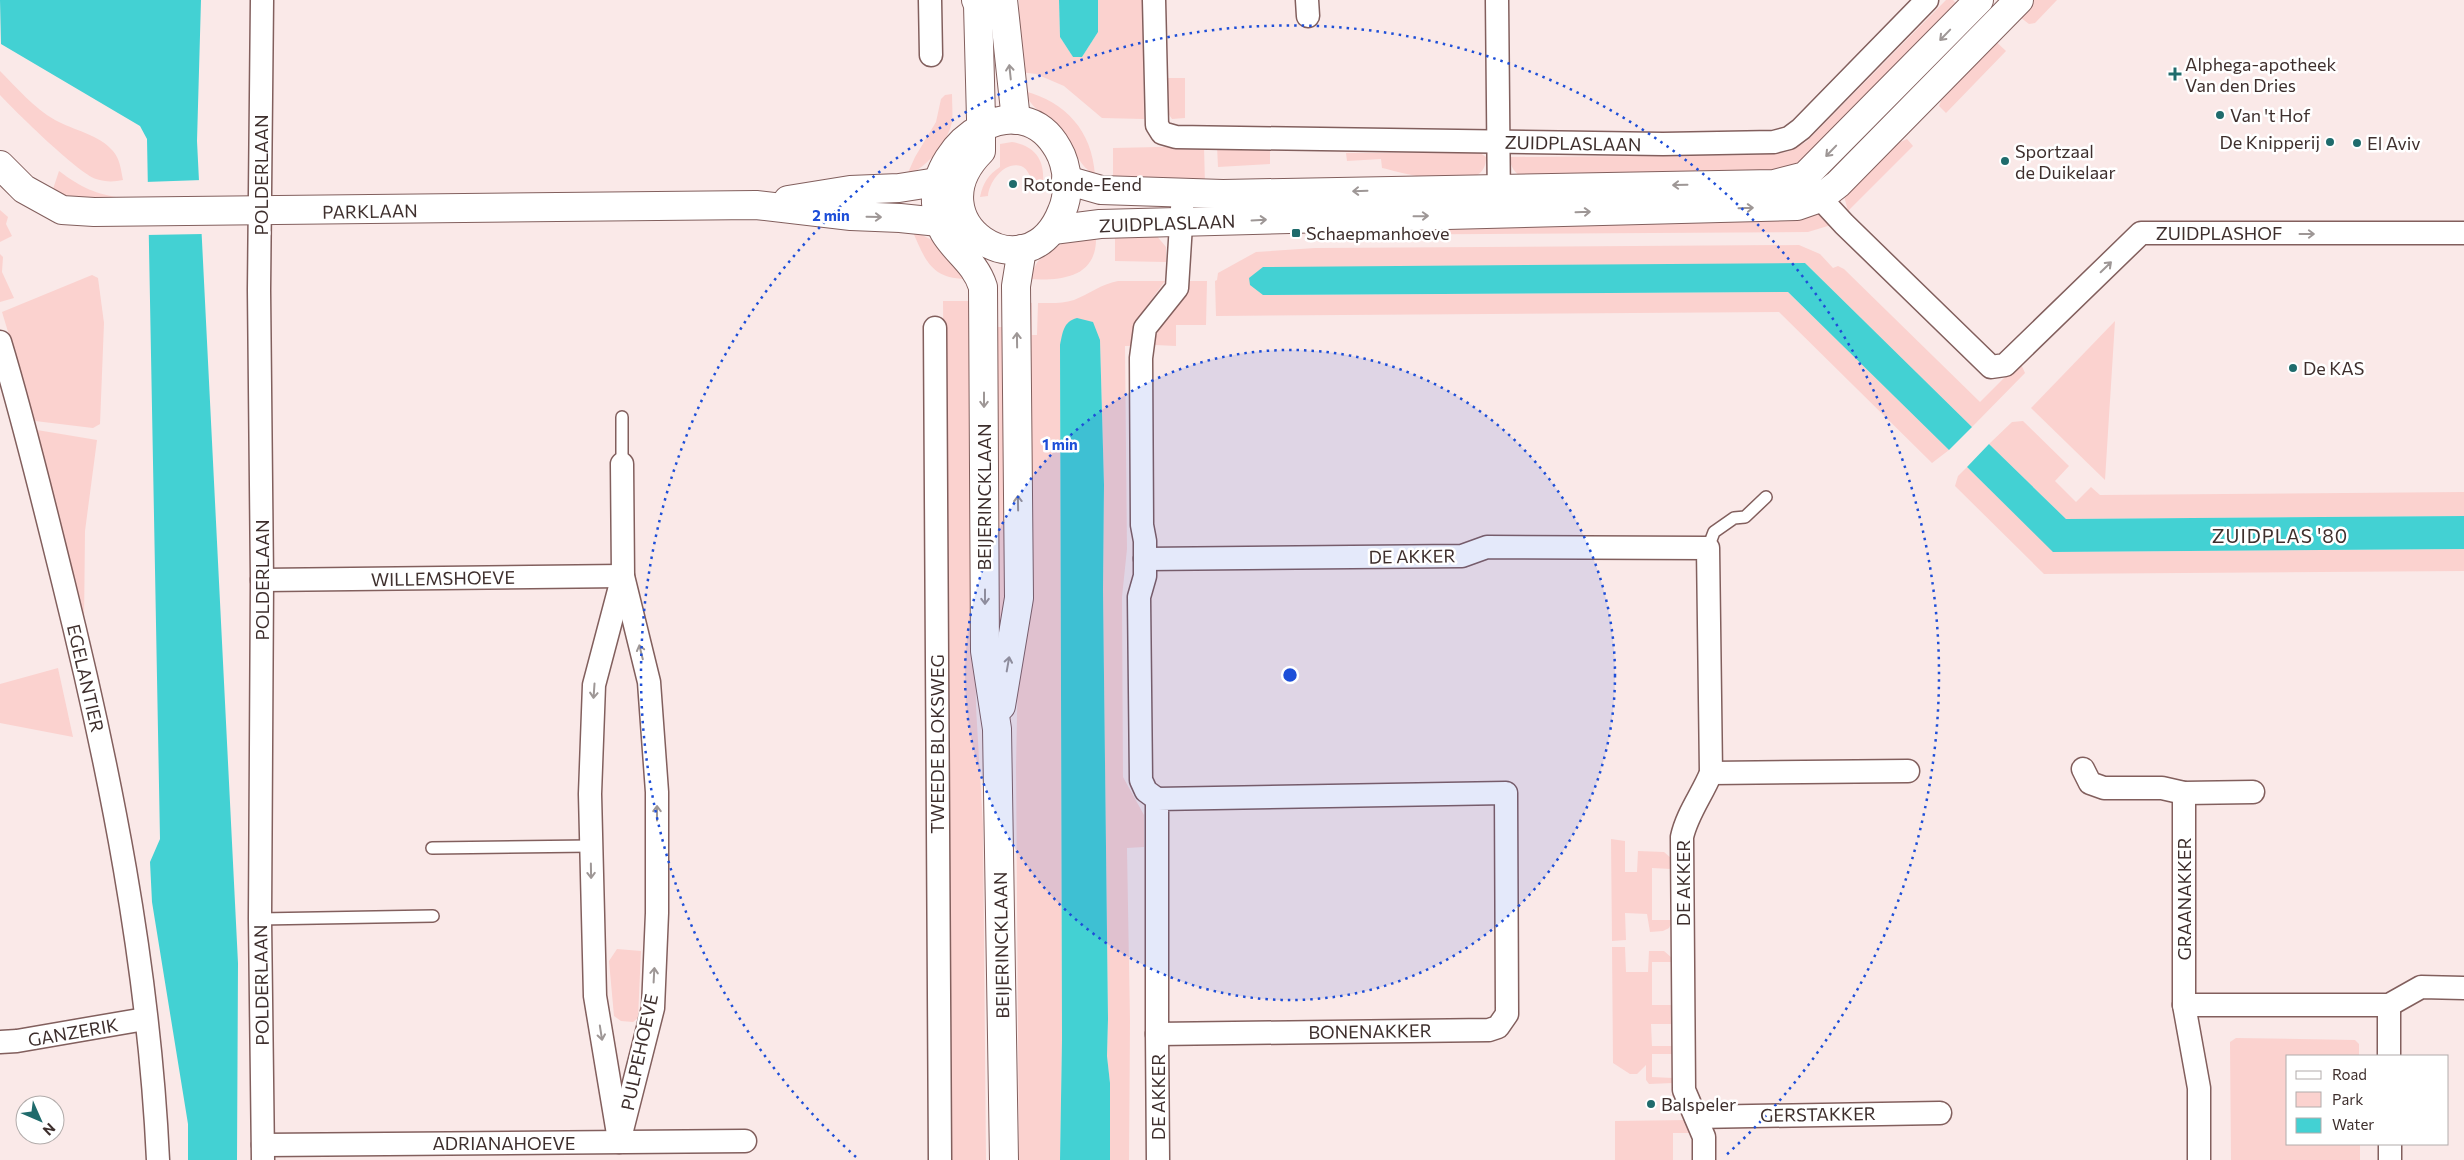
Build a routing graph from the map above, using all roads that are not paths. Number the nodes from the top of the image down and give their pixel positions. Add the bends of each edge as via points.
1 (262, 0) edge
2 (930, 0) edge
3 (964, 0) edge
4 (976, 0) edge
5 (1003, 0) edge
6 (1154, 0) edge
7 (1497, 0) edge
8 (1927, 0) edge
9 (1979, 0) edge
10 (2018, 0) edge
11 (931, 55) dead end
12 (1016, 120) junction
13 (971, 135) junction
14 (1499, 142) junction
15 (0, 165) edge
16 (1805, 176) junction
17 (1066, 180) junction
18 (937, 182) junction
19 (1499, 187) junction
20 (1183, 193) junction
21 (1820, 198) junction
22 (756, 205) junction
23 (260, 212) junction
24 (1499, 214) junction
25 (952, 223) junction
26 (1182, 223) junction
27 (1053, 230) junction
28 (2464, 233) edge
29 (1022, 249) junction
30 (935, 328) dead end
31 (0, 342) edge
32 (622, 417) dead end
33 (622, 464) joint
34 (1766, 497) dead end
35 (1708, 548) junction
36 (1145, 559) junction
37 (623, 576) junction
38 (262, 580) junction
39 (997, 729) junction
40 (2083, 769) dead end
41 (1908, 771) dead end
42 (1711, 773) junction
43 (2253, 792) dead end
44 (2184, 794) junction
45 (1157, 799) junction
46 (591, 846) junction
47 (432, 848) dead end
48 (433, 916) dead end
49 (260, 920) junction
50 (2464, 988) edge
51 (2389, 1004) junction
52 (2184, 1005) junction
53 (145, 1020) junction
54 (1157, 1034) junction
55 (0, 1042) edge
56 (2389, 1055) edge
57 (1940, 1113) dead end
58 (1696, 1117) junction
59 (619, 1142) junction
60 (745, 1142) dead end
61 (2390, 1145) edge
62 (263, 1152) edge
63 (158, 1160) edge
64 (940, 1160) edge
65 (1004, 1160) edge
66 (1158, 1160) edge
67 (1704, 1160) edge
68 (2199, 1160) edge
69 (2390, 1160) edge

1 - 23 street, POLDERLAAN
2 - 11 street
3 - 13 street
4 - 13 street
12 -> 5 street
6 - 14 street, ZUIDPLASLAAN via 1155,112 1162,133 1176,137
7 - 14 street
8 - 14 street, ZUIDPLASLAAN via 1789,138 1774,142 1663,144
9 -> 16 street
10 - 21 street, ZUIDPLASLAAN via 1838,184
12 - 13 street via 998,122
12 - 17 street via 1036,127 1052,140 1062,159
13 - 18 street via 947,160
13 - 25 street via 981,151 968,166 960,184 960,204
14 - 19 street
15 - 23 street, PARKLAAN via 24,189 62,210
16 -> 19 street, ZUIDPLASLAAN via 1774,184
16 - 21 street
17 - 20 street, ZUIDPLASLAAN via 1100,190
17 - 27 street via 1065,206
18 - 22 street, PARKLAAN via 850,190
18 - 25 street via 936,202
19 -> 20 street, ZUIDPLASLAAN
19 - 24 street
20 - 26 street
24 -> 21 street, ZUIDPLASLAAN via 1797,206
21 -> 28 street, ZUIDPLASHOF via 1991,367 2006,365 2141,233
22 - 23 street, PARKLAAN
22 -> 25 street, PARKLAAN
23 - 38 street, POLDERLAAN
26 -> 24 street, ZUIDPLASLAAN
25 - 29 street via 989,246
25 -> 39 street, BEIJERINCKLAAN via 949,241 979,272 983,286 985,651
26 - 27 street, ZUIDPLASLAAN via 1100,224
26 - 36 street via 1177,288 1145,328 1141,358
27 - 29 street via 1040,242
39 -> 29 street, BEIJERINCKLAAN via 1020,598 1016,286
30 - 64 street, TWEEDE BLOKSWEG
31 - 53 street, EGELANTIER via 24,424 102,747 126,872
32 - 33 lane
33 - 37 street, PULPEHOEVE
34 - 35 lane via 1745,517 1734,518 1714,532
35 - 36 street, DE AKKER via 1487,547 1462,556
35 - 42 street, DE AKKER
36 - 45 street via 1145,576 1139,597 1141,780 1146,790
37 - 38 street, WILLEMSHOEVE
37 -> 46 street, PULPEHOEVE via 594,685
59 -> 37 street, PULPEHOEVE via 653,1008 657,913 657,792 649,682
38 - 49 street, POLDERLAAN
39 - 65 street, BEIJERINCKLAAN
40 - 44 street via 2090,783 2104,788 2162,788
41 - 42 street
42 - 58 street, DE AKKER via 1686,820 1682,837 1684,1090
43 - 44 street
44 - 52 street, GRAANAKKER
45 - 54 street
45 - 54 street, BONENAKKER via 1506,793 1507,1004 1504,1020 1489,1030
46 - 47 lane
46 -> 59 street, PULPEHOEVE via 595,996
48 - 49 lane
49 - 62 street, POLDERLAAN
50 - 51 street via 2421,987
51 - 52 street
51 - 56 street
52 - 68 street, GRAANAKKER via 2199,1088
53 - 55 street, GANZERIK
53 - 63 street, EGELANTIER
54 - 66 street, DE AKKER
57 - 58 street, GERSTAKKER
58 - 67 street, DE AKKER via 1704,1137
59 - 60 street, ADRIANAHOEVE
59 - 62 street, ADRIANAHOEVE
61 - 69 street

